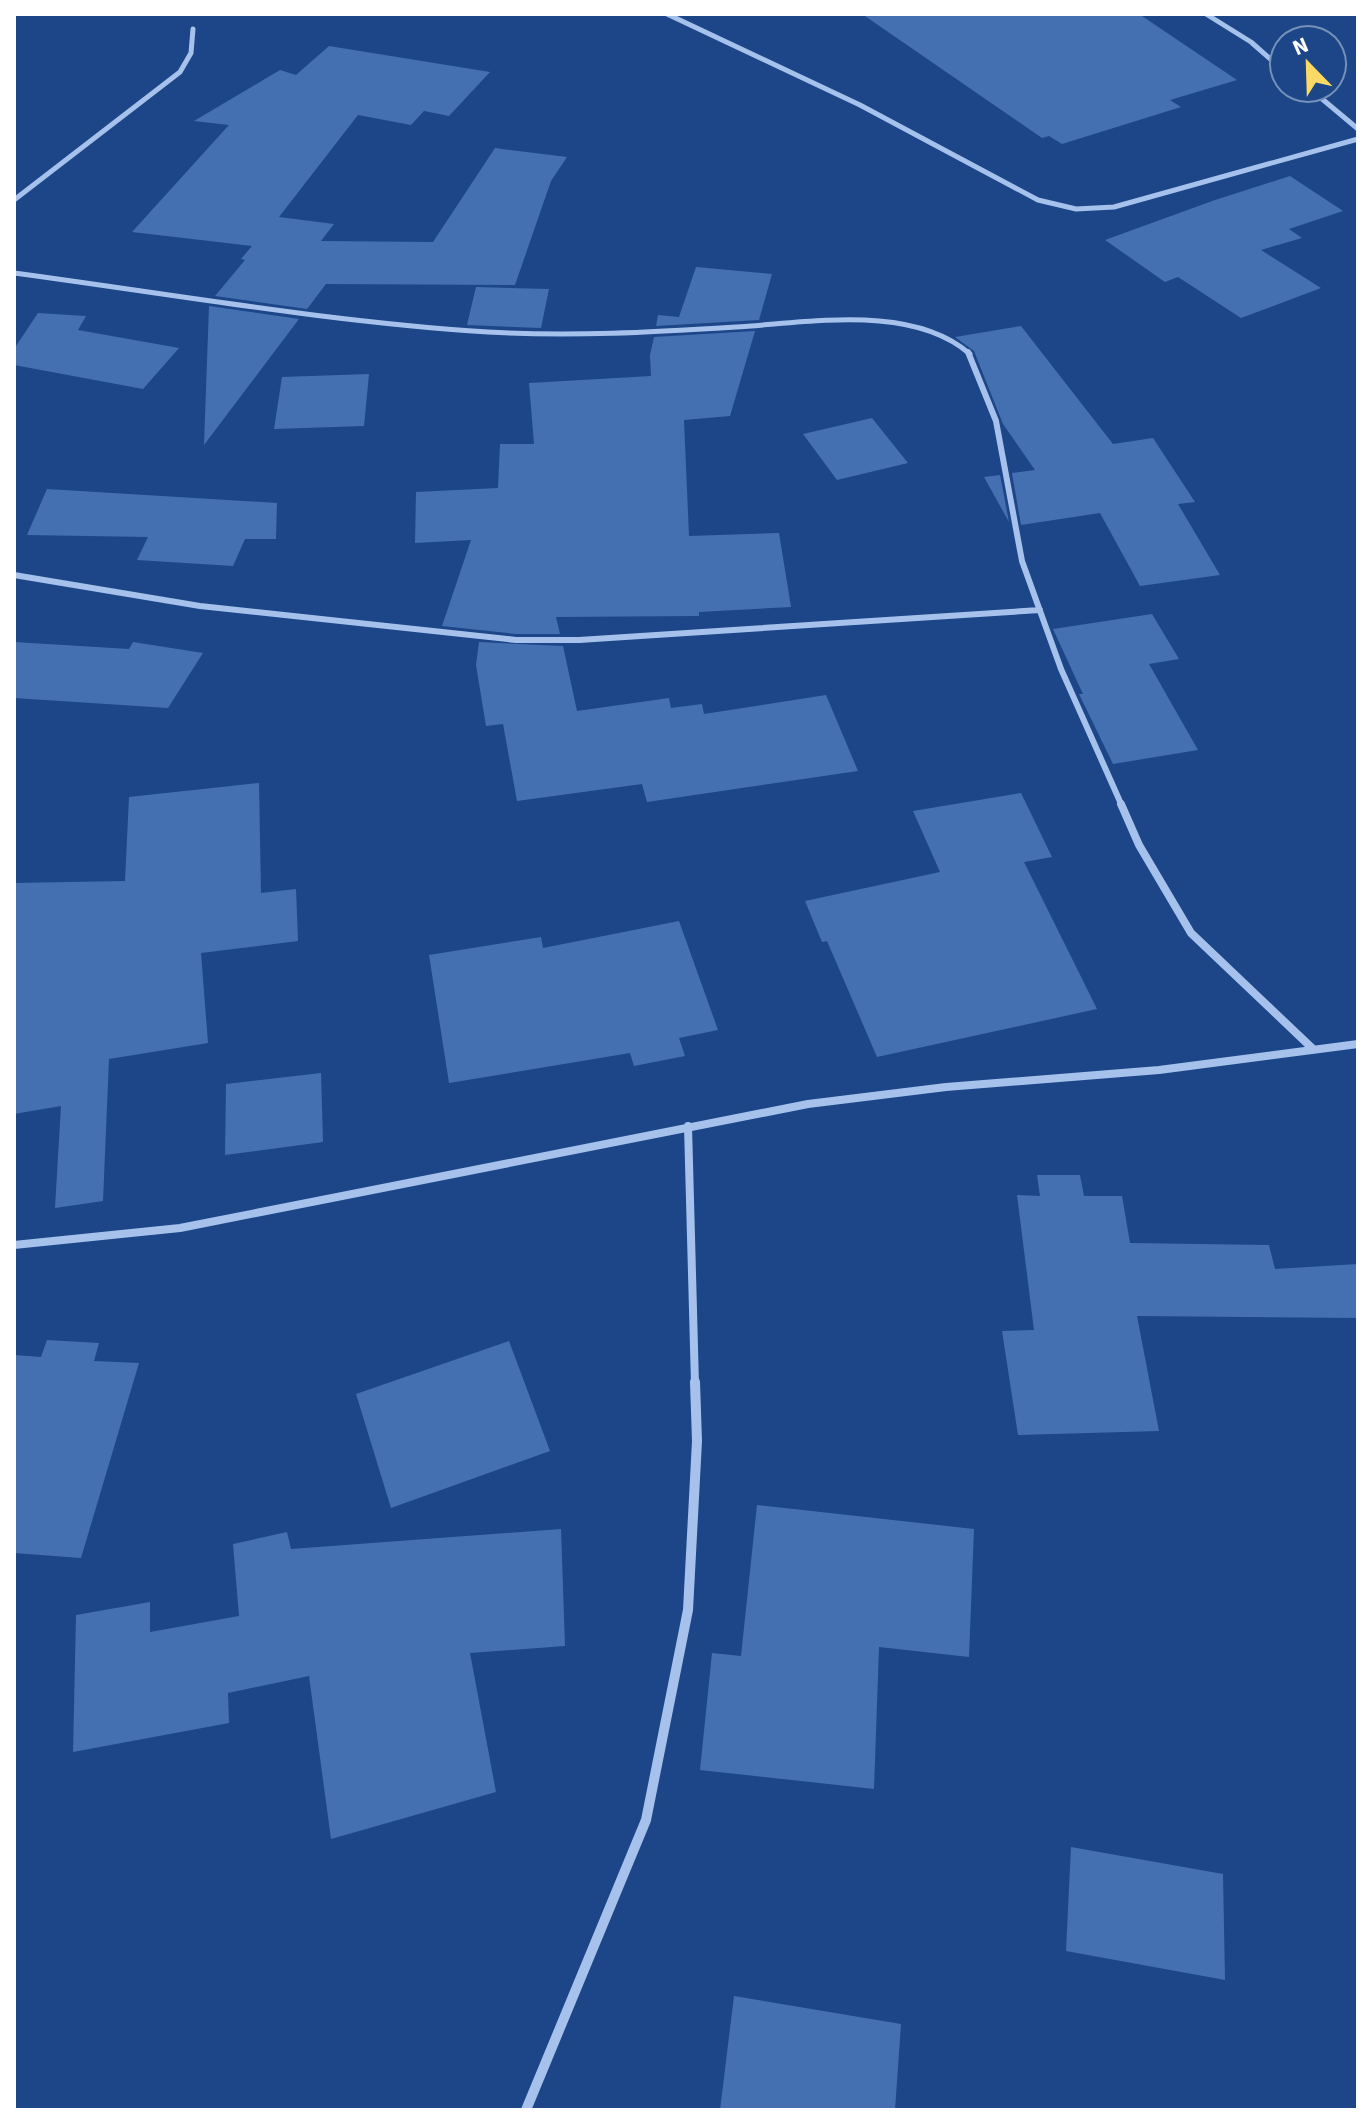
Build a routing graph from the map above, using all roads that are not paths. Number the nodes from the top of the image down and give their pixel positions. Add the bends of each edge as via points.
1 (667, 14) edge
2 (1206, 14) edge
3 (193, 29) dead end
4 (1268, 57) edge
5 (1328, 104) edge
6 (1358, 129) edge
7 (1358, 139) edge
8 (14, 200) edge
9 (14, 273) edge
10 (14, 575) edge
11 (1040, 610) junction
12 (1358, 1044) edge
13 (1313, 1049) junction
14 (688, 1126) junction
15 (14, 1245) edge
16 (526, 2110) edge

1 - 7 street via 1061,208 1114,207
2 - 4 street
3 - 8 street via 191,53 180,72
5 - 6 street
9 - 11 street via 491,332 629,333 839,321 902,322 929,329 970,354 991,407 1022,561
10 - 11 street via 200,606 516,640
11 - 13 street via 1139,845 1191,933
12 - 13 street
13 - 14 street via 1159,1070 808,1104
14 - 15 street via 180,1228
14 - 16 street via 697,1441 688,1610 646,1820

